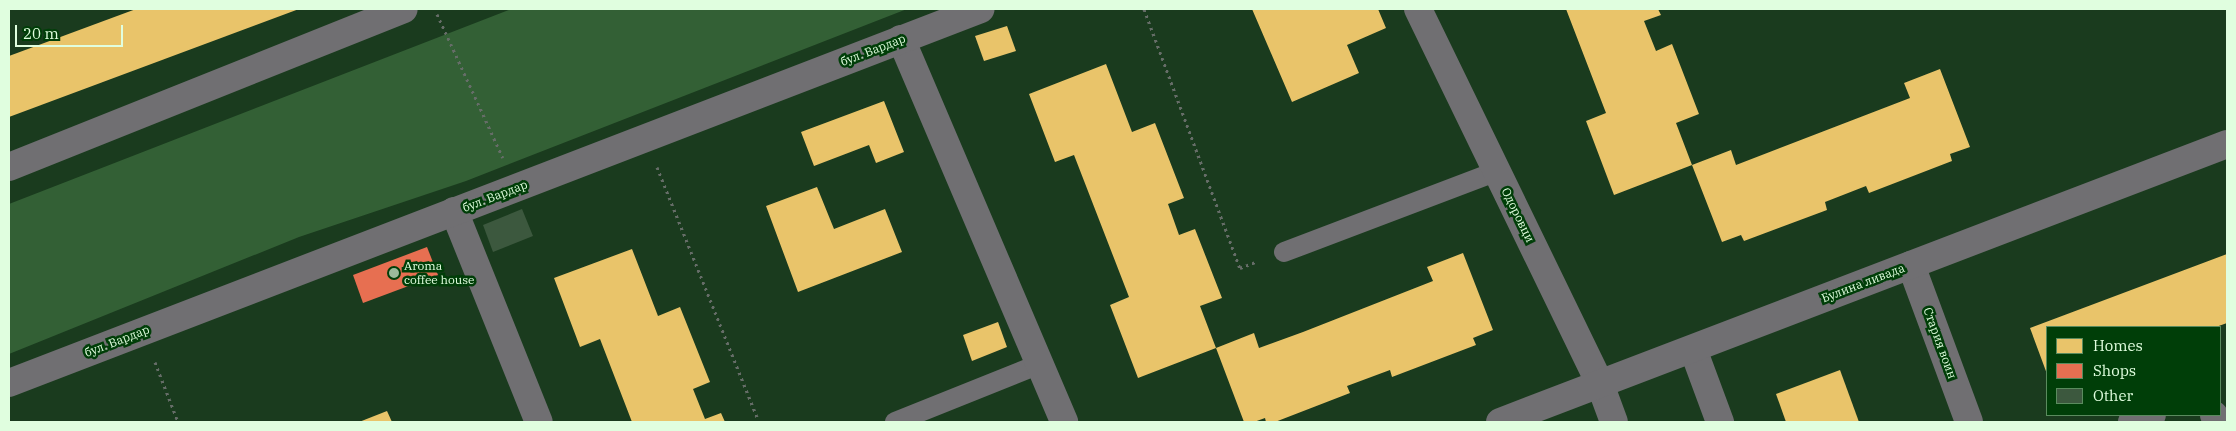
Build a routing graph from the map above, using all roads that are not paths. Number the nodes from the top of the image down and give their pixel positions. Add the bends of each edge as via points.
1 (404, 9) edge
2 (981, 9) edge
3 (1418, 9) edge
4 (902, 40) junction
5 (2227, 144) edge
6 (9, 167) edge
7 (1497, 171) junction
8 (454, 211) junction
9 (1284, 252) road end
10 (1911, 264) junction
11 (1693, 349) junction
12 (1040, 364) junction
13 (9, 383) edge
14 (1600, 384) junction
15 (2149, 416) edge
16 (539, 422) edge
17 (895, 422) edge
18 (1064, 422) edge
19 (1500, 422) edge
20 (1614, 422) edge
21 (1720, 422) edge
22 (1969, 422) edge
23 (2132, 422) edge

1 - 6 street
2 - 4 street, бул. Вардар
3 - 7 street, Одоровци
4 - 8 street, бул. Вардар
4 - 12 street
5 - 10 street, Булина ливада
7 - 9 lane
7 - 14 street, Одоровци
8 - 13 street, бул. Вардар
8 - 16 street
10 - 11 street, Булина ливада
10 - 22 street, Стария воин
11 - 14 street, Булина ливада
11 - 21 street
12 - 17 lane
12 - 18 street
14 - 19 street, Булина ливада
14 - 20 street, Одоровци
15 - 23 street

